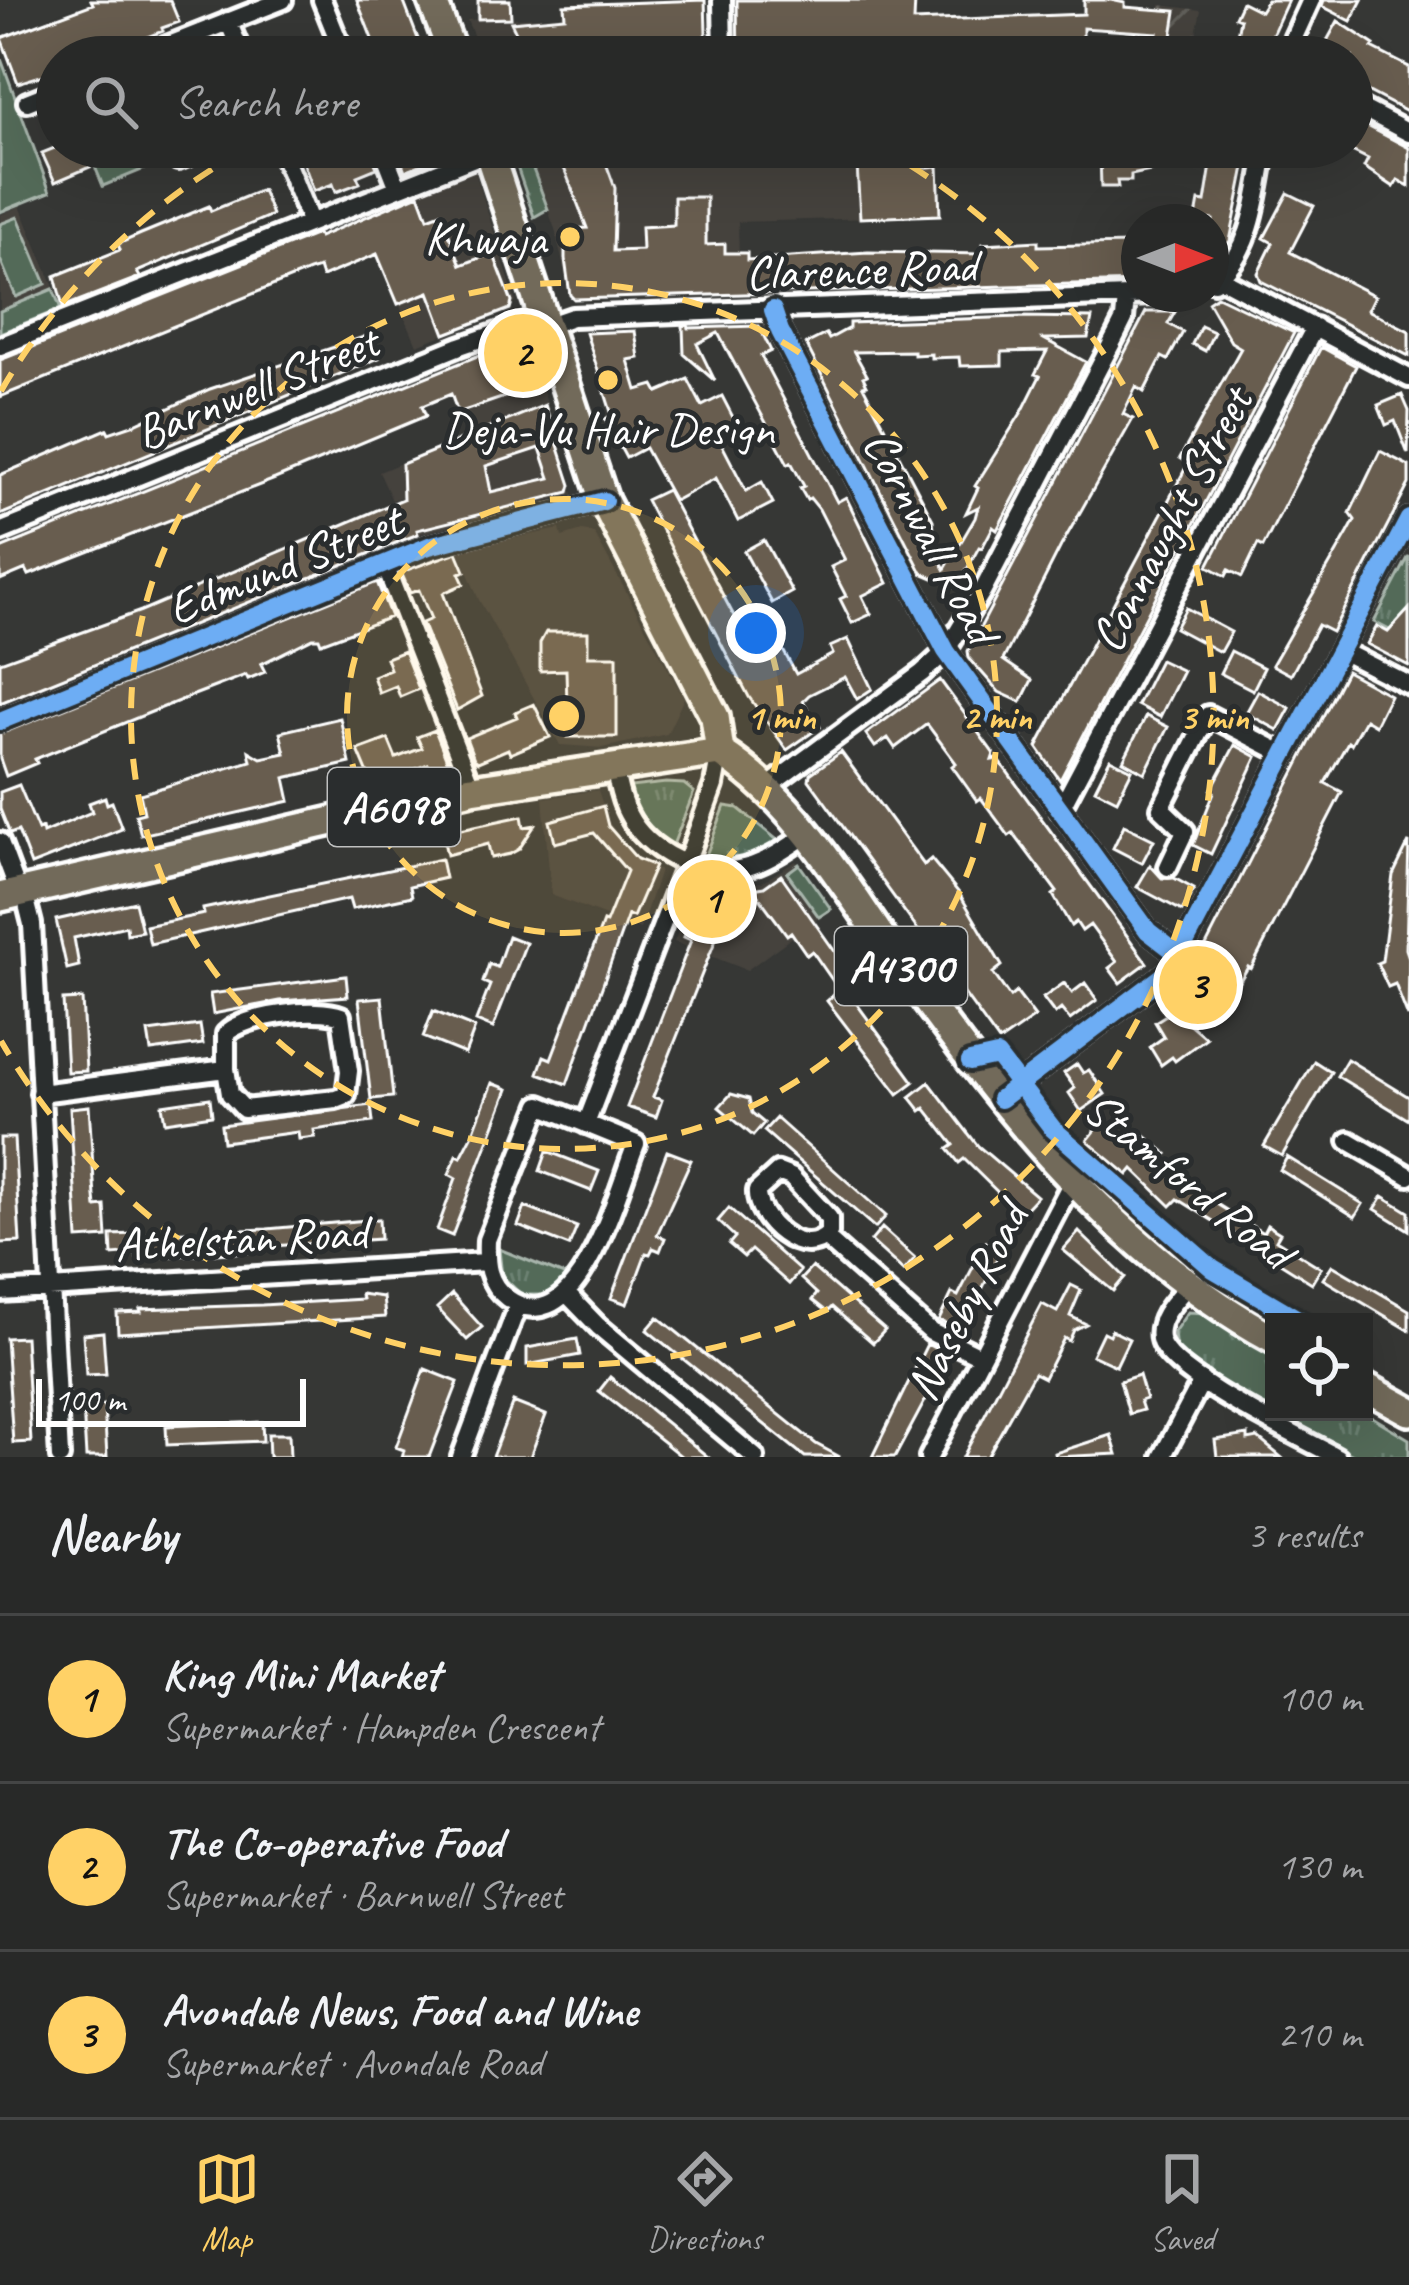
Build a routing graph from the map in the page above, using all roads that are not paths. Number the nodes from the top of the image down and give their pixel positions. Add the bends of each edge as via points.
1 (283, 0) edge
2 (322, 0) edge
3 (432, 0) edge
4 (722, 0) edge
5 (1310, 0) edge
6 (228, 21) junction
7 (191, 36) edge
8 (234, 36) edge
9 (337, 36) edge
10 (446, 36) edge
11 (723, 36) edge
12 (1294, 36) edge
13 (36, 98) edge
14 (27, 102) dead end
15 (1373, 114) edge
16 (1409, 133) edge
17 (289, 168) edge
18 (390, 168) edge
19 (444, 168) edge
20 (494, 168) edge
21 (1262, 168) edge
22 (398, 188) junction
23 (310, 221) junction
24 (1229, 266) edge
25 (1229, 287) edge
26 (1121, 298) edge
27 (773, 310) junction
28 (1125, 312) edge
29 (544, 321) junction
30 (1315, 327) junction
31 (0, 346) edge
32 (1409, 378) edge
33 (604, 501) junction
34 (1409, 519) edge
35 (0, 532) edge
36 (384, 563) junction
37 (1340, 650) junction
38 (946, 651) junction
39 (1409, 685) edge
40 (0, 721) edge
41 (720, 752) junction
42 (1284, 754) junction
43 (614, 768) junction
44 (766, 788) junction
45 (472, 789) junction
46 (1060, 810) junction
47 (807, 834) junction
48 (0, 842) edge
49 (686, 863) junction
50 (1168, 867) dead end
51 (14, 894) edge
52 (1179, 955) junction
53 (226, 1069) junction
54 (40, 1094) junction
55 (1000, 1099) junction
56 (586, 1124) junction
57 (1349, 1141) dead end
58 (1409, 1177) edge
59 (1072, 1182) junction
60 (826, 1238) junction
61 (486, 1262) junction
62 (1190, 1283) junction
63 (51, 1288) junction
64 (0, 1292) edge
65 (567, 1294) junction
66 (518, 1305) junction
67 (1265, 1333) edge
68 (980, 1356) junction
69 (1202, 1381) junction
70 (1373, 1391) edge
71 (1409, 1411) edge
72 (60, 1457) edge
73 (461, 1457) edge
74 (755, 1457) edge
75 (929, 1457) edge
76 (1162, 1457) edge
77 (1337, 1457) edge

1 - 6 street
2 - 9 street
3 - 10 main road
4 - 11 street
5 - 12 street
6 - 7 street
6 - 8 street
13 - 14 street
15 - 16 street
17 - 23 street
18 - 22 street
19 - 22 street
20 - 29 main road
21 - 24 street via 1251,223
22 - 23 street
23 - 31 street
25 - 30 street
26 - 27 street, Clarence Road
27 - 29 street, Clarence Road
27 - 38 street, Cornwall Road
28 - 38 street
29 - 33 main road
29 - 35 street, Barnwell Street via 460,346
30 - 32 street
30 - 46 street, Connaught Street
33 - 36 street, Edmund Street
33 - 41 main road via 715,717
34 - 37 street
36 - 40 street, Edmund Street
36 - 45 street
37 - 39 street
37 - 42 street
38 - 44 street
38 - 46 street, Cornwall Road
41 - 43 main road, A6098
41 - 44 main road, Stamford Road / A4300
41 - 49 street
42 - 50 street via 1208,715 1161,808 1185,831
42 - 52 street
43 - 45 main road, A6098
43 - 49 street via 635,826
44 - 47 main road, Stamford Road / A4300
45 - 51 main road, A6098
46 - 52 street, Cornwall Road via 1148,931
47 - 49 street via 738,870
47 - 55 main road, Stamford Road / A4300
48 - 51 street
49 - 56 street
51 - 54 street via 32,924
52 - 55 street via 1162,980
53 - 53 street via 230,1094 244,1109 346,1095 341,1016 236,1023 226,1034
53 - 54 street
54 - 63 street
55 - 59 main road, Stamford Road / A4300
56 - 61 street via 539,1105
56 - 65 street via 636,1144 588,1264
57 - 58 street
59 - 62 main road, Stamford Road / A4300
59 - 68 street, Naseby Road
60 - 60 street via 796,1242 761,1211 757,1191 770,1176 791,1178 825,1210
60 - 68 street via 931,1332
61 - 63 street, Athelstan Road
61 - 66 street via 499,1292
62 - 67 main road, Stamford Road / A4300
62 - 69 street via 1159,1336 1172,1360
63 - 64 street, Athelstan Road
63 - 72 street
65 - 66 street via 554,1304
65 - 74 street
66 - 73 street
68 - 75 street, Naseby Road
69 - 76 street
69 - 77 street
70 - 71 main road

